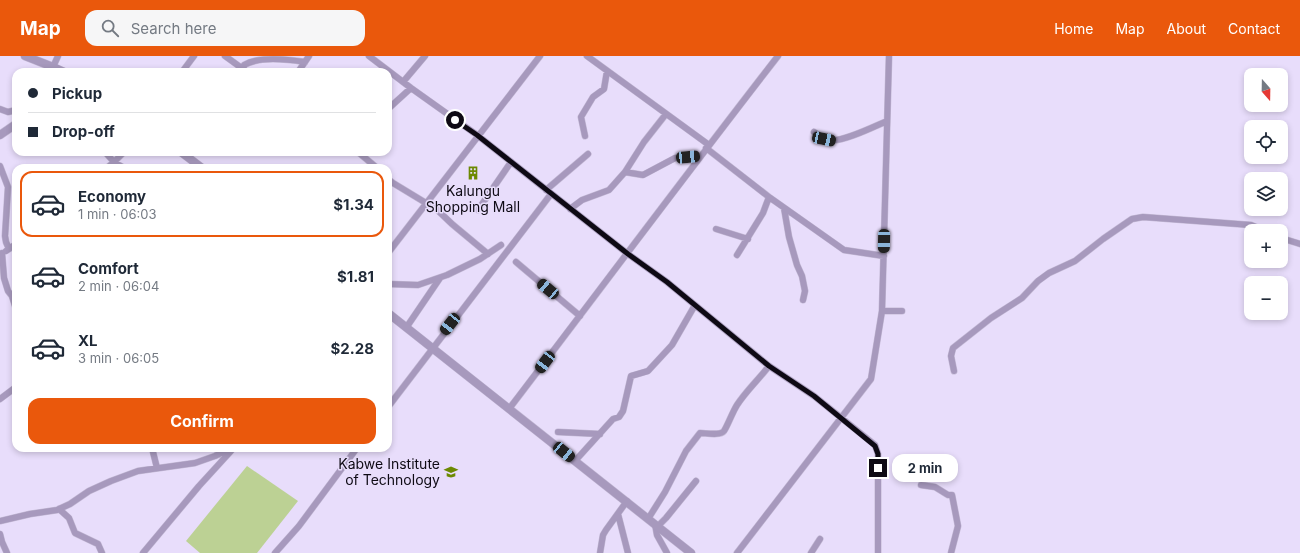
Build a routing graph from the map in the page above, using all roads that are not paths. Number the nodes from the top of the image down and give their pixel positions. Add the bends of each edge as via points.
1 (25, 56) edge
2 (58, 56) edge
3 (194, 56) edge
4 (225, 56) edge
5 (309, 56) edge
6 (369, 56) edge
7 (424, 56) edge
8 (540, 56) edge
9 (587, 56) edge
10 (778, 56) edge
11 (889, 56) edge
12 (305, 62) junction
13 (53, 67) joint
14 (185, 68) edge
15 (240, 68) edge
16 (244, 68) edge
17 (301, 68) edge
18 (385, 68) edge
19 (607, 72) junction
20 (392, 74) edge
21 (403, 82) junction
22 (411, 88) junction
23 (392, 106) edge
24 (0, 109) edge
25 (12, 111) edge
26 (666, 114) junction
27 (887, 122) junction
28 (12, 127) edge
29 (814, 132) dead end
30 (0, 135) edge
31 (477, 135) junction
32 (585, 136) dead end
33 (708, 146) junction
34 (588, 154) dead end
35 (109, 156) edge
36 (120, 156) edge
37 (186, 156) edge
38 (363, 156) edge
39 (700, 156) junction
40 (114, 162) junction
41 (511, 162) junction
42 (111, 164) edge
43 (117, 164) edge
44 (197, 164) edge
45 (372, 164) edge
46 (0, 166) edge
47 (625, 172) junction
48 (392, 181) edge
49 (546, 190) junction
50 (551, 194) junction
51 (769, 197) junction
52 (427, 202) junction
53 (570, 208) junction
54 (784, 208) junction
55 (478, 210) dead end
56 (1244, 224) edge
57 (716, 229) dead end
58 (748, 239) junction
59 (1288, 240) edge
60 (1300, 244) edge
61 (501, 245) dead end
62 (12, 246) edge
63 (8, 248) junction
64 (392, 248) edge
65 (1, 254) edge
66 (488, 254) junction
67 (628, 254) junction
68 (737, 256) dead end
69 (884, 256) junction
70 (516, 262) dead end
71 (440, 278) junction
72 (392, 284) edge
73 (0, 286) edge
74 (8, 292) junction
75 (12, 296) edge
76 (803, 300) dead end
77 (695, 305) junction
78 (882, 311) junction
79 (902, 311) dead end
80 (580, 316) junction
81 (392, 317) edge
82 (406, 328) junction
83 (432, 348) junction
84 (769, 366) junction
85 (954, 371) dead end
86 (12, 390) edge
87 (0, 399) edge
88 (392, 401) edge
89 (509, 409) junction
90 (840, 418) junction
91 (558, 432) dead end
92 (600, 434) junction
93 (153, 452) edge
94 (224, 452) edge
95 (229, 452) edge
96 (354, 452) edge
97 (575, 461) junction
98 (157, 468) junction
99 (696, 481) dead end
100 (921, 485) dead end
101 (626, 501) junction
102 (59, 509) junction
103 (618, 514) junction
104 (648, 519) junction
105 (0, 521) edge
106 (656, 525) junction
107 (0, 534) edge
108 (820, 539) dead end
109 (7, 553) edge
110 (102, 553) edge
111 (143, 553) edge
112 (275, 553) edge
113 (600, 553) edge
114 (628, 553) edge
115 (667, 553) edge
116 (692, 553) edge
117 (737, 553) edge
118 (811, 553) edge
119 (878, 553) edge
120 (951, 553) edge

1 - 13 street
2 - 13 street
3 - 14 street
4 - 15 street
5 - 12 street
6 - 18 street
7 - 21 street
8 - 31 street
9 - 19 street
10 - 33 street
11 - 27 street
12 - 16 street via 265,57 247,62
12 - 17 street
19 - 26 street
19 - 32 street via 604,89 593,97 581,117
20 - 21 street
21 - 22 street
22 - 23 street
22 - 31 street
24 - 25 street
26 - 33 street
26 - 47 street
27 - 29 street via 833,141 824,139
27 - 69 street
28 - 30 street
31 - 41 street
31 - 52 street
33 - 39 street
33 - 51 street
34 - 49 street
35 - 40 street
36 - 40 street
37 - 44 street
38 - 45 street
39 - 47 street via 676,158 643,175
39 - 67 street
40 - 42 street
40 - 43 street
41 - 49 street
41 - 55 street
46 - 63 street via 8,187 5,236
47 - 53 street via 609,190 582,200
48 - 52 street
49 - 50 street
50 - 53 street
50 - 83 street
51 - 54 street
51 - 58 street
52 - 64 street
52 - 66 street
53 - 67 street
54 - 69 street via 844,250
54 - 76 street via 789,237 802,276 805,291
56 - 85 street via 1143,217 1132,219 1075,261 1049,273 1022,298 958,343 950,356
57 - 58 street
58 - 68 street
59 - 60 street
61 - 66 street
62 - 63 street
63 - 65 street
65 - 74 street
66 - 71 street
67 - 77 street
67 - 80 street
69 - 78 street
70 - 80 street
71 - 72 street via 418,285
71 - 82 street
73 - 74 street
74 - 75 street
77 - 84 street
77 - 92 street via 672,346 648,371 631,376 624,411 620,417 612,419
78 - 79 street
78 - 90 street via 871,378
80 - 89 street
81 - 82 street
82 - 83 street
83 - 88 street
83 - 89 street
84 - 90 street via 814,396
84 - 104 street via 737,404 725,430 715,433 700,432 686,451
86 - 87 street
89 - 97 street
90 - 117 street
90 - 119 street via 875,446 878,454
91 - 92 street
92 - 97 street
93 - 98 street
94 - 98 street via 195,463
95 - 111 street
96 - 112 street via 299,526
97 - 101 street
98 - 102 street via 138,471 110,481
99 - 106 street via 666,518
100 - 120 street via 935,487 952,495 958,526
101 - 103 street
101 - 104 street
102 - 105 street
102 - 110 street via 70,518 75,533 98,544
103 - 113 street via 603,535
103 - 114 street
104 - 106 street
106 - 115 street via 657,535
106 - 116 street
107 - 109 street
108 - 118 street

